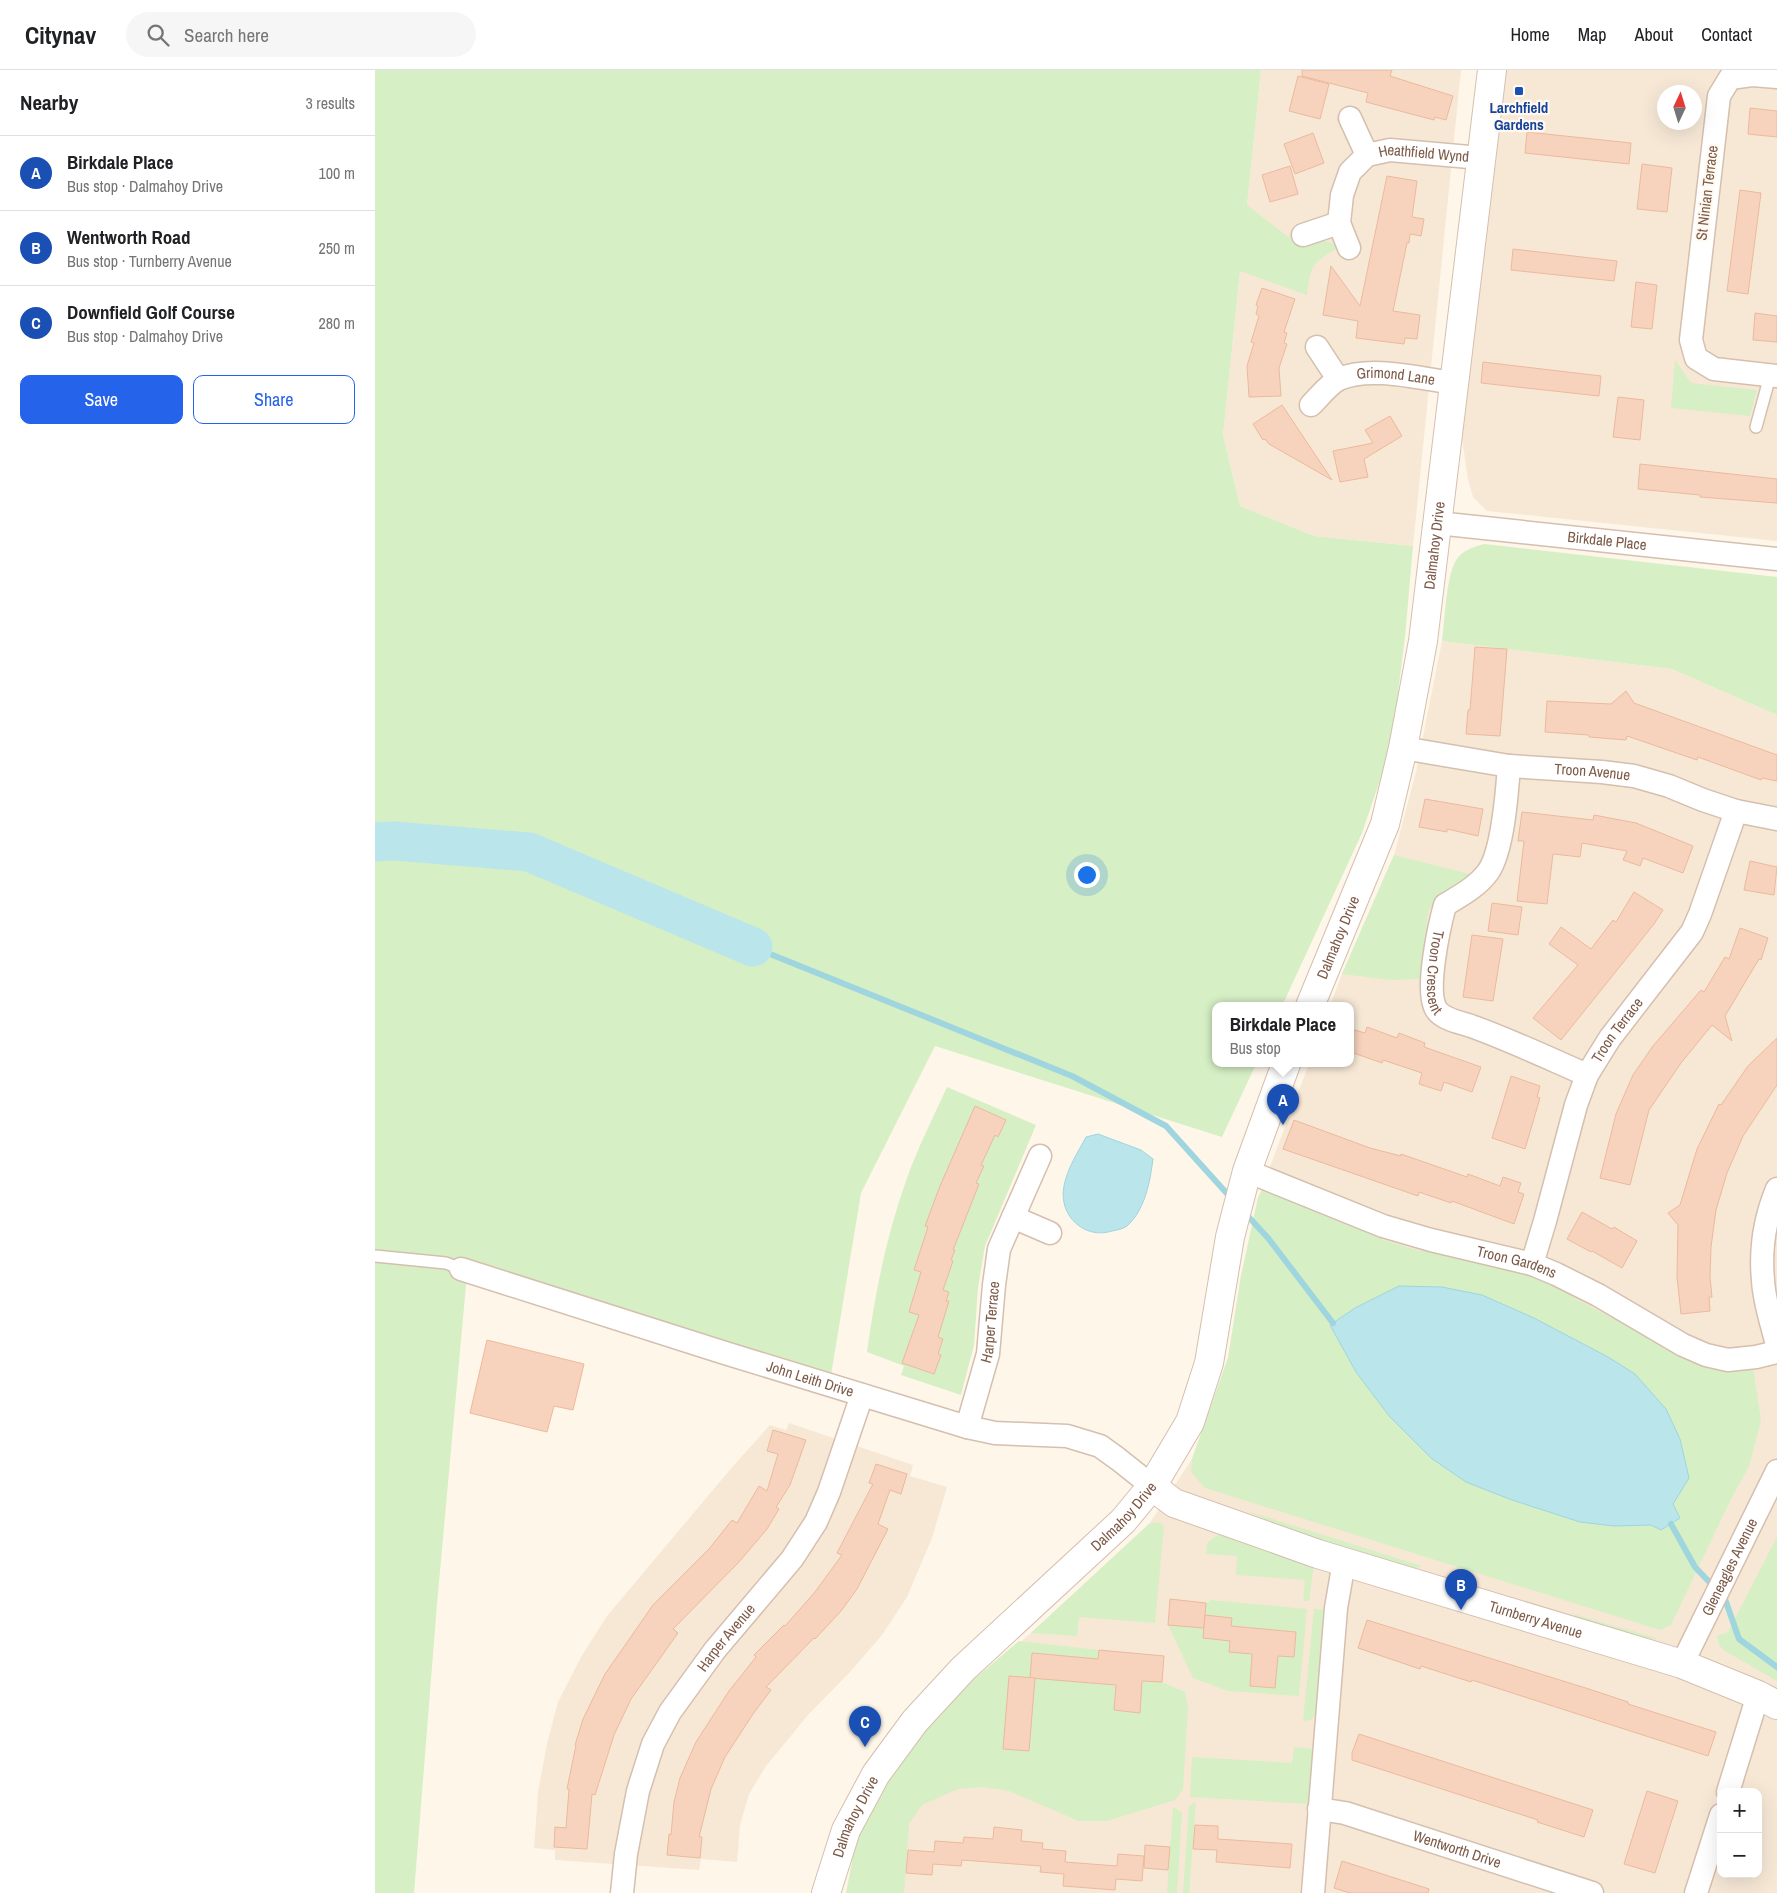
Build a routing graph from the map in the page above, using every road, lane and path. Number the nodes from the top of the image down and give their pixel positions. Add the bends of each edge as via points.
1 (1492, 70) edge
2 (1777, 77) edge
3 (1350, 118) dead end
4 (1367, 155) junction
5 (1481, 158) junction
6 (1339, 223) junction
7 (1303, 235) dead end
8 (1349, 248) dead end
9 (1317, 347) dead end
10 (1773, 376) edge
11 (1338, 379) junction
12 (1454, 384) junction
13 (1311, 405) dead end
14 (1756, 427) dead end
15 (1437, 523) junction
16 (1777, 559) edge
17 (1403, 748) junction
18 (1509, 766) junction
19 (1736, 811) junction
20 (1777, 819) edge
21 (1312, 1002) edge
22 (1285, 1067) edge
23 (1587, 1075) junction
24 (1040, 1156) dead end
25 (1247, 1171) junction
26 (1777, 1189) edge
27 (1013, 1217) junction
28 (1050, 1233) dead end
29 (1770, 1243) edge
30 (375, 1256) edge
31 (1532, 1264) junction
32 (461, 1269) joint
33 (1777, 1345) edge
34 (1777, 1352) edge
35 (862, 1395) junction
36 (967, 1427) junction
37 (1777, 1471) edge
38 (1152, 1486) junction
39 (1344, 1562) junction
40 (1682, 1664) junction
41 (1767, 1700) edge
42 (1730, 1788) edge
43 (1319, 1809) junction
44 (1717, 1827) edge
45 (622, 1893) edge
46 (825, 1893) edge
47 (1313, 1893) edge
48 (1592, 1893) edge
49 (1696, 1893) edge

1 - 5 street, Dalmahoy Drive
2 - 10 street, St Ninian Terrace via 1751,75 1730,78 1719,96 1691,340 1696,358 1714,369
3 - 4 street, Heathfield Wynd
4 - 5 street, Heathfield Wynd via 1390,150
4 - 6 street, Heathfield Wynd via 1349,172
5 - 12 street, Dalmahoy Drive
6 - 7 street
6 - 8 street, Heathfield Wynd
9 - 11 street, Grimond Lane
10 - 14 lane
11 - 12 street, Grimond Lane via 1378,373
11 - 13 street, Grimond Lane
12 - 15 street, Dalmahoy Drive
15 - 16 street, Birkdale Place
15 - 17 street, Dalmahoy Drive via 1423,642
17 - 18 street, Troon Avenue
17 - 21 street, Dalmahoy Drive via 1385,824
18 - 19 street, Troon Avenue via 1634,776
18 - 23 street, Troon Crescent via 1498,849 1488,872 1469,891 1445,905 1431,993 1435,1008 1446,1018 1497,1035
19 - 20 street, Troon Avenue
19 - 23 street, Troon Terrace via 1692,932 1610,1038
22 - 25 street, Dalmahoy Drive
23 - 31 street, Troon Terrace
24 - 27 street, Harper Terrace
25 - 31 street, Troon Gardens via 1383,1226
25 - 38 street, Dalmahoy Drive via 1230,1237 1209,1363 1190,1422
26 - 29 street via 1770,1206
27 - 28 street
27 - 36 street, Harper Terrace via 999,1249 988,1354
29 - 33 street via 1763,1282
30 - 32 lane via 446,1264
31 - 34 street, Troon Gardens via 1598,1295 1706,1355 1728,1360
32 - 35 street, John Leith Drive
35 - 36 street, John Leith Drive
35 - 45 street, Harper Avenue via 816,1522 792,1559 715,1650 670,1712 653,1744 638,1791 625,1854
36 - 38 street, John Leith Drive via 995,1433 1067,1436 1099,1446
37 - 40 street, Gleneagles Avenue
38 - 39 street, Turnberry Avenue via 1173,1503
38 - 46 street, Dalmahoy Drive via 1123,1521 963,1669 915,1721 875,1774 846,1830
39 - 40 street, Turnberry Avenue
39 - 43 street via 1336,1608
40 - 41 street, Turnberry Avenue
41 - 42 street
43 - 47 street
43 - 48 street, Wentworth Drive via 1345,1813
44 - 49 street

